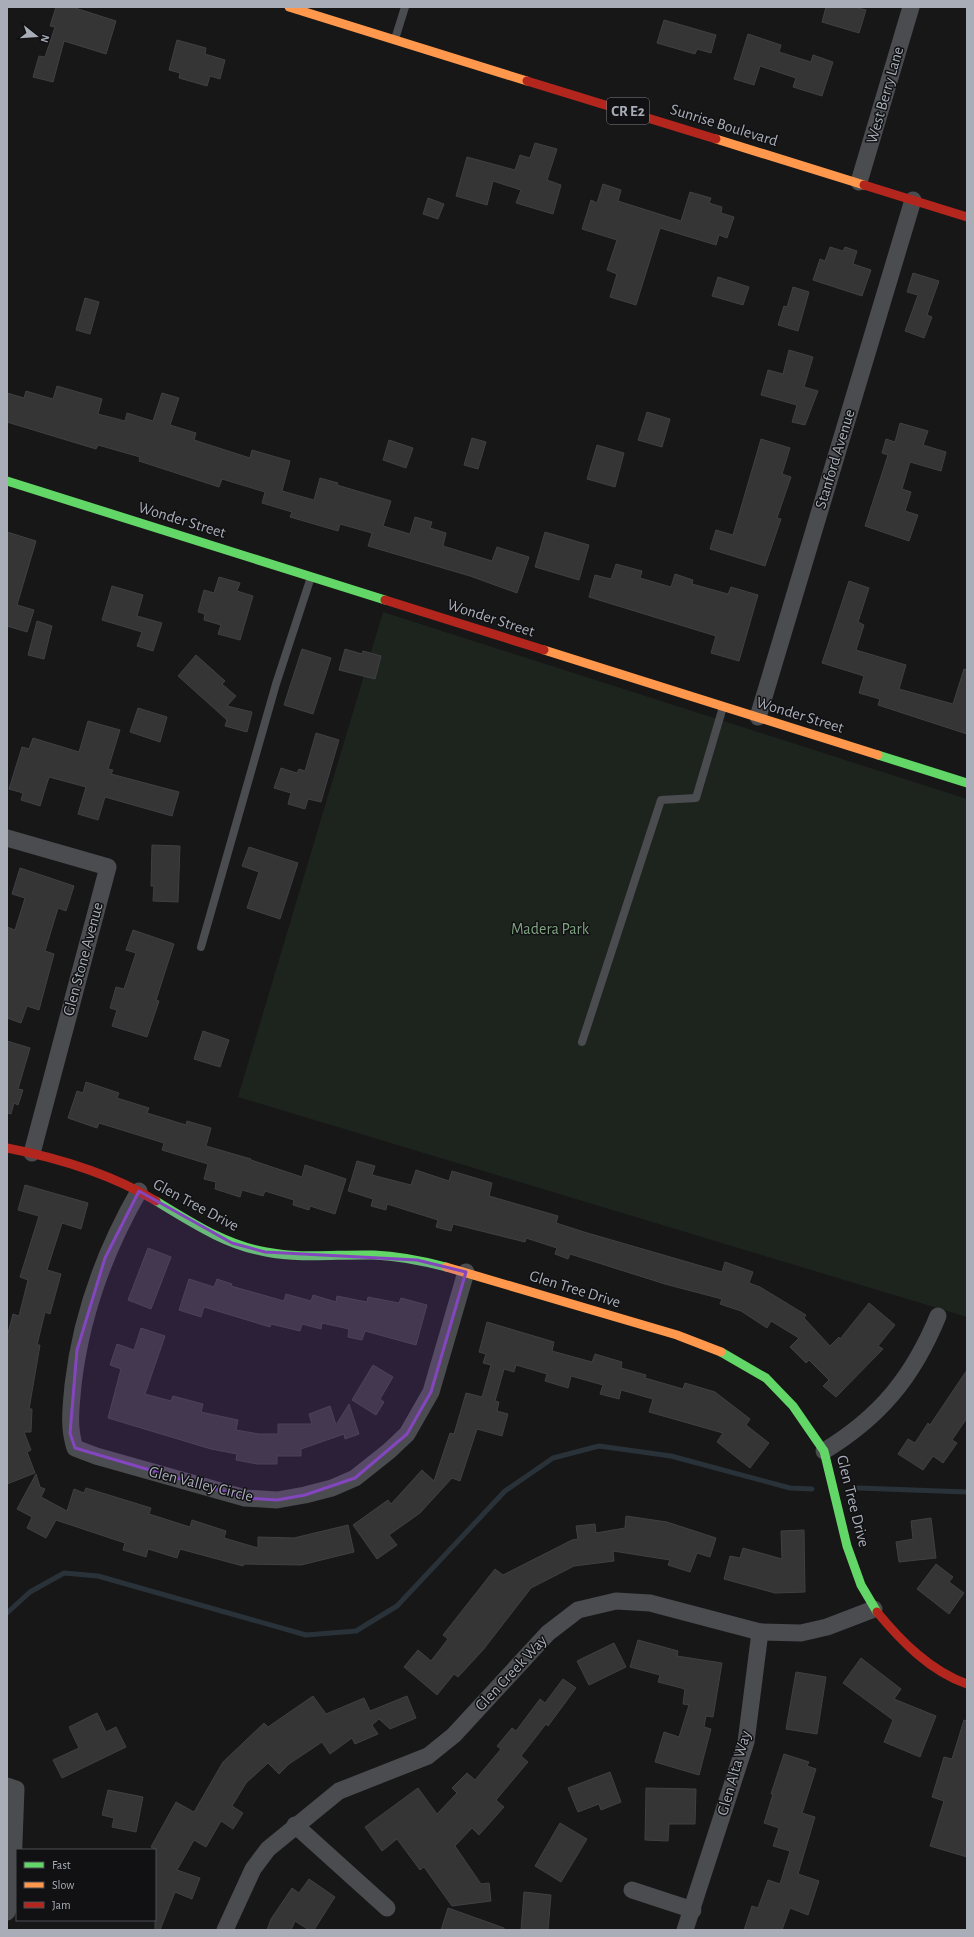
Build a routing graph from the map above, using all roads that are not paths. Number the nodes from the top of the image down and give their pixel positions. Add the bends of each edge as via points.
1 (289, 7) edge
2 (405, 7) edge
3 (911, 7) edge
4 (395, 39) junction
5 (859, 182) junction
6 (913, 200) junction
7 (967, 216) edge
8 (7, 481) edge
9 (311, 576) junction
10 (724, 706) junction
11 (758, 717) junction
12 (967, 783) edge
13 (7, 838) edge
14 (200, 947) dead end
15 (582, 1042) dead end
16 (7, 1148) edge
17 (32, 1153) junction
18 (139, 1191) junction
19 (466, 1272) junction
20 (938, 1316) dead end
21 (824, 1451) junction
22 (874, 1609) junction
23 (760, 1632) junction
24 (967, 1684) edge
25 (7, 1786) edge
26 (295, 1826) junction
27 (632, 1890) dead end
28 (387, 1908) dead end
29 (693, 1910) junction
30 (7, 1912) edge
31 (225, 1930) edge
32 (685, 1930) edge

1 - 4 street, Sunrise Boulevard / CR E2
2 - 4 lane
3 - 5 street, West Berry Lane
4 - 5 street, Sunrise Boulevard / CR E2
5 - 6 street, Sunrise Boulevard / CR E2
6 - 7 street, Sunrise Boulevard / CR E2
6 - 11 street, Stanford Avenue
8 - 9 street, Wonder Street
9 - 10 street, Wonder Street
9 - 14 lane via 276,684
10 - 11 street, Wonder Street
10 - 15 lane via 696,798 661,800
11 - 12 street, Wonder Street
13 - 17 street, Glen Stone Avenue via 108,867
16 - 17 street, Glen Tree Drive
17 - 18 street, Glen Tree Drive via 108,1176
18 - 19 street, Glen Tree Drive via 199,1227 225,1239 265,1252 299,1256 376,1255 417,1260
18 - 19 street, Glen Valley Circle via 121,1222 88,1304 77,1350 70,1433 75,1448 245,1498 276,1500 332,1488 355,1478 407,1434 431,1392
19 - 21 street, Glen Tree Drive via 677,1335 734,1358 766,1378 793,1406
20 - 21 street via 928,1342 893,1395 866,1423
21 - 22 street, Glen Tree Drive via 847,1546 861,1586
22 - 23 street, Glen Creek Way via 827,1627 807,1631
22 - 24 street, Glen Tree Drive via 895,1634 917,1654 953,1678
23 - 26 street, Glen Creek Way via 650,1603 616,1601 578,1610 548,1633 454,1735 428,1756 338,1791
23 - 29 street, Glen Alta Way via 746,1742
25 - 30 street via 16,1789 12,1895
26 - 28 street
26 - 31 street, Glen Creek Way via 268,1849 254,1869
27 - 29 street
29 - 32 street, Glen Alta Way

